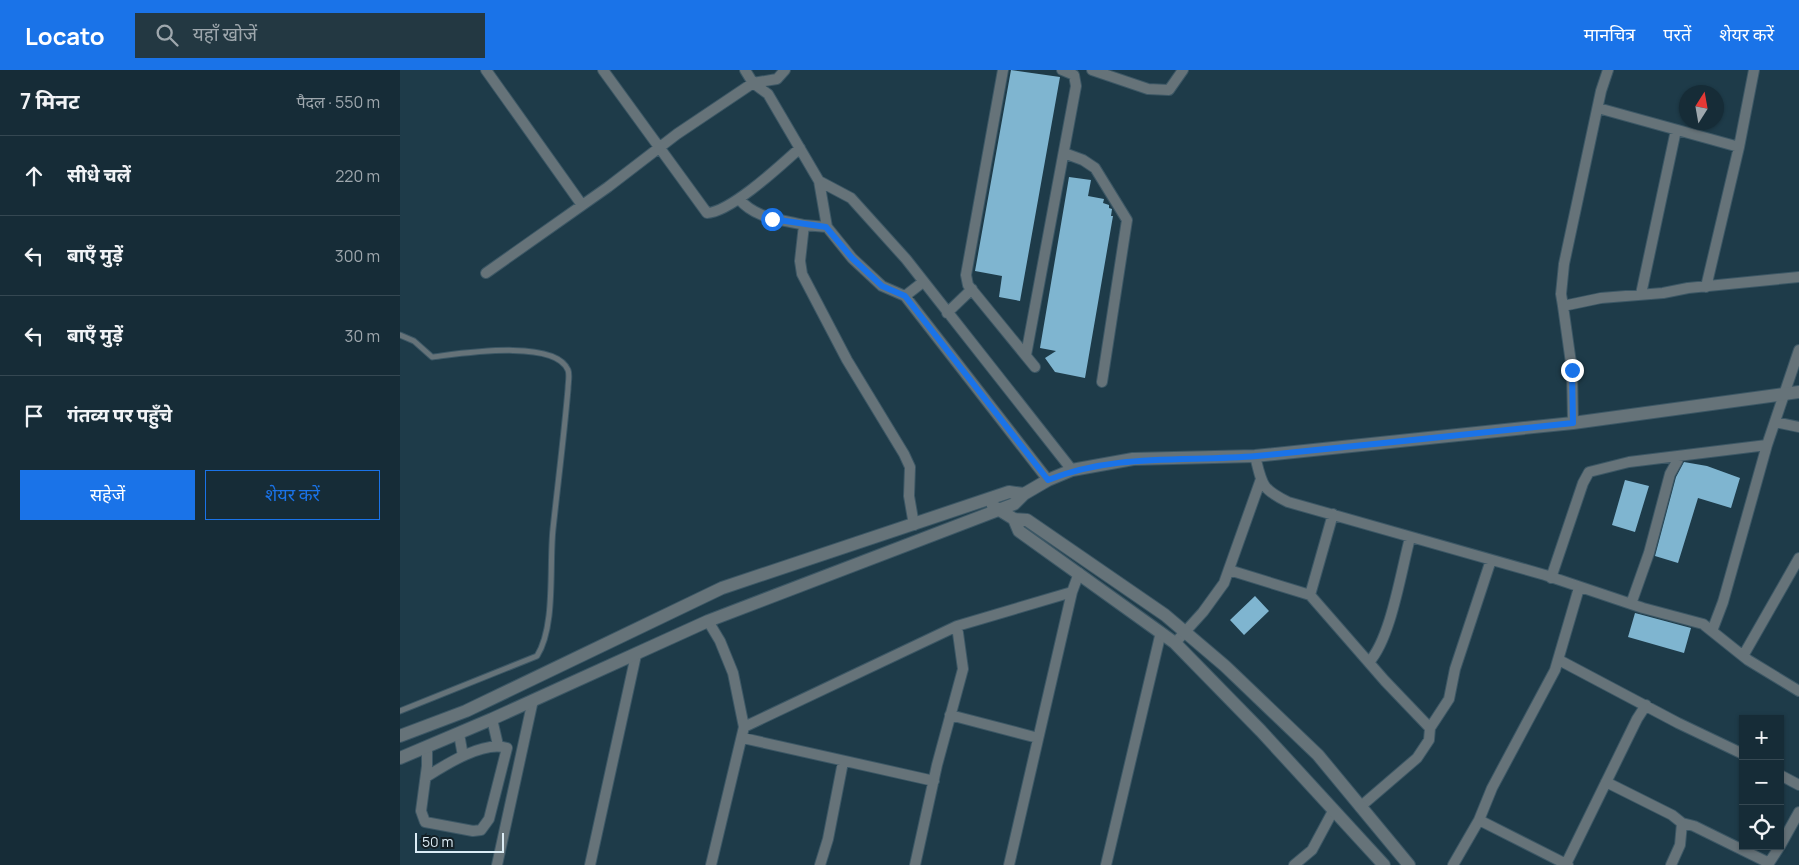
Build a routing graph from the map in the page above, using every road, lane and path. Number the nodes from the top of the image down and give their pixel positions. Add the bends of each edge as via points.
1 (486, 70) edge
2 (603, 70) edge
3 (745, 70) edge
4 (785, 70) edge
5 (1003, 70) edge
6 (1062, 70) edge
7 (1092, 70) edge
8 (1183, 70) edge
9 (1608, 70) edge
10 (1754, 70) edge
11 (753, 83) junction
12 (1598, 108) junction
13 (1676, 130) junction
14 (661, 147) junction
15 (1739, 147) junction
16 (800, 148) junction
17 (1064, 153) junction
18 (819, 181) junction
19 (739, 199) junction
20 (582, 205) junction
21 (804, 225) junction
22 (826, 227) junction
23 (486, 273) dead end
24 (1799, 277) edge
25 (923, 282) junction
26 (1706, 286) junction
27 (972, 289) junction
28 (1641, 294) junction
29 (905, 296) junction
30 (1563, 306) junction
31 (947, 313) junction
32 (400, 335) edge
33 (1799, 350) edge
34 (1026, 355) junction
35 (1035, 367) dead end
36 (1102, 382) dead end
37 (1799, 392) edge
38 (1785, 394) junction
39 (1775, 422) junction
40 (1573, 423) junction
41 (1799, 428) edge
42 (1767, 445) junction
43 (1255, 456) junction
44 (1680, 456) junction
45 (1072, 470) junction
46 (1261, 479) junction
47 (1048, 480) junction
48 (1024, 494) junction
49 (986, 501) junction
50 (998, 509) junction
51 (1333, 514) junction
52 (1014, 519) junction
53 (914, 526) junction
54 (1410, 538) junction
55 (1799, 558) edge
56 (1491, 560) junction
57 (1229, 570) junction
58 (1079, 573) junction
59 (1552, 578) junction
60 (1579, 588) junction
61 (1072, 592) junction
62 (1310, 595) junction
63 (1631, 604) junction
64 (708, 621) junction
65 (957, 626) junction
66 (1161, 632) junction
67 (1184, 632) junction
68 (1712, 632) junction
69 (1175, 643) junction
70 (636, 655) junction
71 (1743, 656) junction
72 (1559, 660) junction
73 (1369, 662) junction
74 (1799, 691) edge
75 (533, 700) junction
76 (1646, 705) junction
77 (400, 711) edge
78 (950, 714) junction
79 (492, 719) junction
80 (1430, 728) junction
81 (743, 733) junction
82 (459, 734) junction
83 (400, 736) edge
84 (1038, 738) junction
85 (498, 745) junction
86 (427, 747) junction
87 (1739, 752) edge
88 (463, 756) junction
89 (400, 758) edge
90 (843, 762) junction
91 (426, 777) junction
92 (1784, 777) edge
93 (934, 781) junction
94 (1606, 782) junction
95 (1799, 785) edge
96 (1360, 807) junction
97 (1334, 811) junction
98 (1799, 812) edge
99 (1479, 820) junction
100 (1682, 823) junction
101 (1784, 839) edge
102 (1777, 850) edge
103 (1567, 864) edge
104 (1768, 864) edge
105 (497, 865) edge
106 (590, 865) edge
107 (711, 865) edge
108 (820, 865) edge
109 (916, 865) edge
110 (1009, 865) edge
111 (1106, 865) edge
112 (1294, 865) edge
113 (1384, 865) edge
114 (1409, 865) edge
115 (1453, 865) edge
116 (1671, 865) edge

1 - 20 street
2 - 14 street
3 - 11 street
4 - 11 street via 777,79
5 - 27 street via 966,275
6 - 17 street via 1074,75 1076,80
7 - 8 street via 1148,89 1169,90
9 - 12 street
10 - 15 street
11 - 14 street
11 - 16 street via 768,94
12 - 13 street
12 - 30 street via 1564,264
13 - 15 street
13 - 28 street
14 - 19 street via 707,213
14 - 20 street
15 - 26 street
16 - 18 street
16 - 19 street
17 - 34 street
17 - 36 street via 1095,168 1127,220
18 - 22 street
18 - 25 street via 850,198
19 - 21 street via 756,213
20 - 23 street
21 - 22 street
21 - 53 street via 800,261 805,283 910,467 909,496
22 - 29 street via 882,286
24 - 26 street
25 - 29 street
25 - 31 street
26 - 28 street
27 - 31 street
27 - 34 street
28 - 30 street
29 - 47 street
30 - 40 street via 1572,370
31 - 45 street
32 - 77 lane via 414,341 432,357 497,349 548,356 560,360 568,370 568,389 544,644 537,656
33 - 38 street
34 - 35 street
37 - 38 street
38 - 39 street
38 - 40 street
39 - 41 street
39 - 42 street
40 - 43 street
42 - 44 street
42 - 68 street via 1724,602
43 - 45 street via 1133,459
43 - 46 street
44 - 59 street via 1628,462 1590,472 1583,483
44 - 63 street via 1670,474 1649,553
45 - 47 street
46 - 51 street via 1270,493 1288,502
46 - 57 street
47 - 48 street
48 - 49 street via 1008,492
48 - 50 street via 1014,504
49 - 50 street
49 - 53 street
50 - 52 street
50 - 64 street
51 - 54 street
51 - 62 street
52 - 58 street via 1019,531
52 - 67 street via 1027,520 1165,615
53 - 83 street via 722,588 466,711
54 - 56 street
54 - 73 street via 1388,620 1376,655
55 - 71 street
56 - 59 street
56 - 80 street via 1448,699
57 - 62 street
57 - 67 street via 1224,583
58 - 61 street
58 - 66 street
59 - 60 street
60 - 63 street
60 - 72 street
61 - 65 street
61 - 84 street
62 - 73 street
63 - 68 street via 1703,624
64 - 70 street
64 - 81 street via 720,640 733,673
65 - 78 street via 963,669
65 - 81 street
66 - 69 street
66 - 111 street
67 - 69 street
67 - 96 street via 1225,666 1318,755
68 - 71 street
69 - 97 street via 1226,693
70 - 75 street
70 - 106 street
71 - 74 street
72 - 76 street
72 - 99 street via 1492,788
73 - 80 street
75 - 79 street
75 - 105 street
76 - 87 street
76 - 94 street
78 - 84 street
78 - 93 street
79 - 82 street
79 - 85 street
80 - 96 street via 1429,740 1417,758
81 - 90 street
81 - 107 street
82 - 86 street
82 - 88 street
84 - 110 street
85 - 88 street
85 - 91 street via 507,748 506,758 489,819 481,830 425,822 421,811
86 - 89 street
86 - 91 street
88 - 91 street
90 - 93 street
90 - 108 street
92 - 95 street
93 - 109 street
94 - 100 street
94 - 103 street
96 - 114 street
97 - 112 street via 1312,850
97 - 113 street
98 - 101 street
99 - 103 street
99 - 115 street
100 - 104 street
100 - 116 street via 1680,845
102 - 104 street

